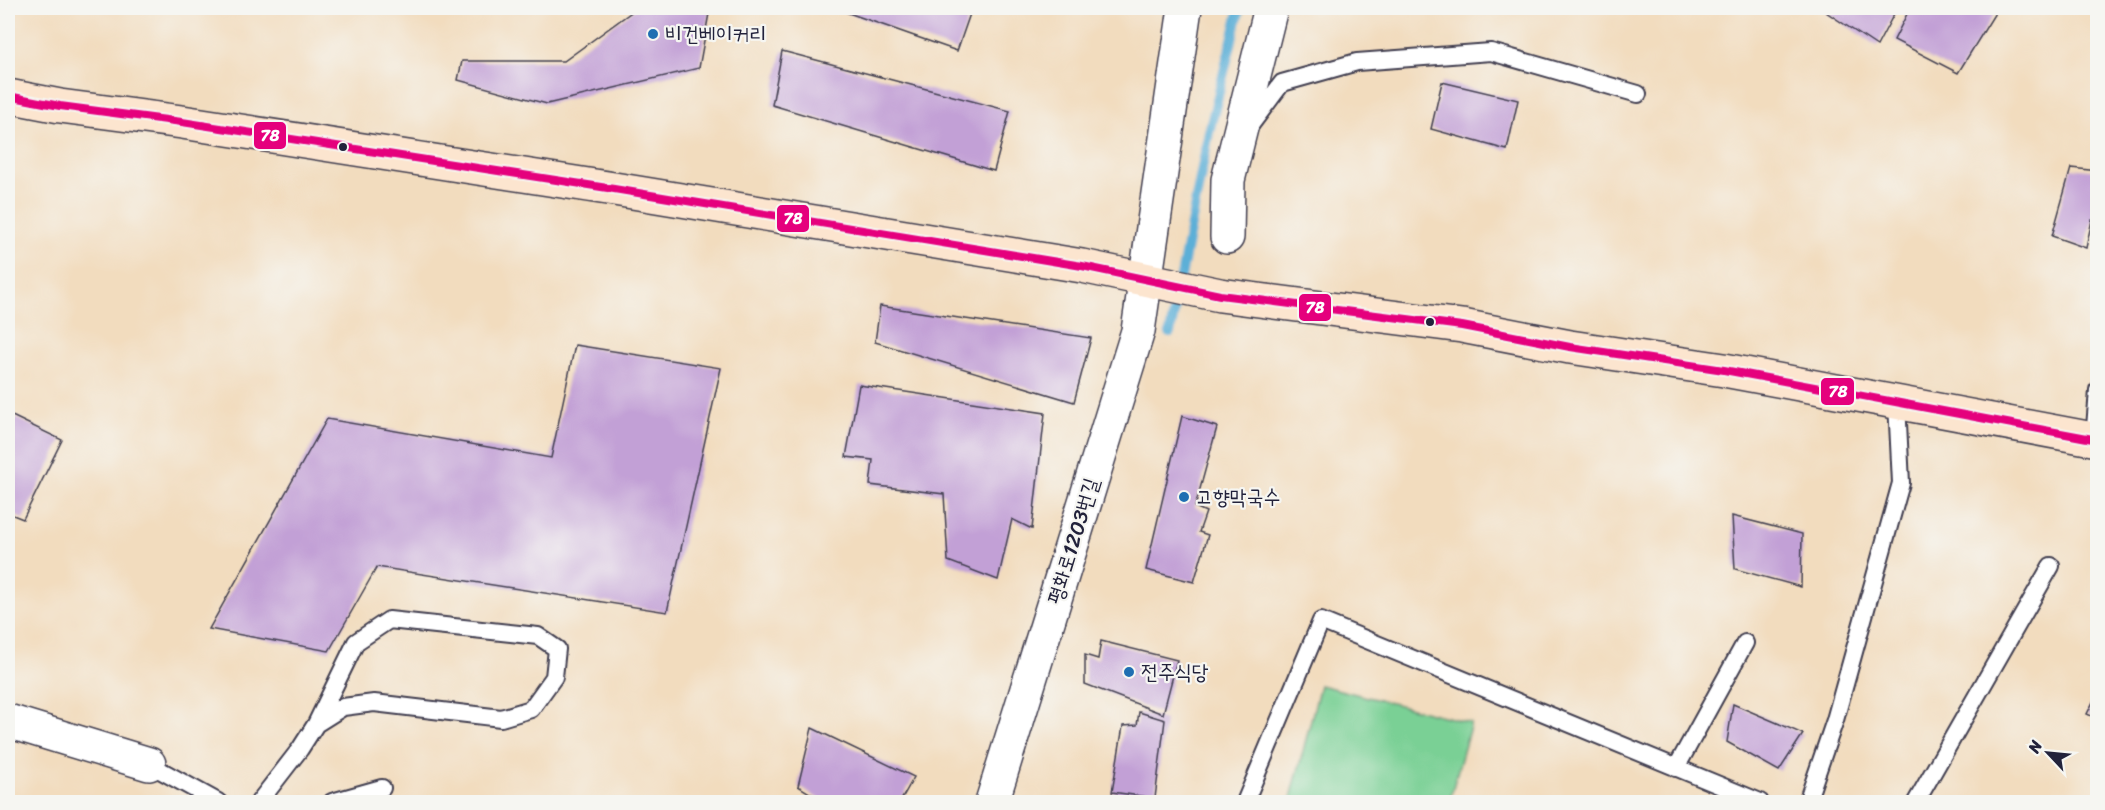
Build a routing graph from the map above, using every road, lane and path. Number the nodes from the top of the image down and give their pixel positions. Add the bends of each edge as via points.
1 (1185, 8) edge
2 (1271, 8) edge
3 (1638, 94) dead end
4 (8, 96) edge
5 (1238, 142) junction
6 (1227, 237) dead end
7 (1156, 280) junction
8 (2097, 390) edge
9 (1897, 403) junction
10 (2096, 440) edge
11 (2050, 566) dead end
12 (1745, 643) dead end
13 (8, 721) edge
14 (315, 723) junction
15 (149, 764) joint
16 (1676, 768) junction
17 (382, 788) dead end
18 (218, 802) edge
19 (259, 802) edge
20 (332, 802) edge
21 (992, 802) edge
22 (1245, 802) edge
23 (1760, 802) edge
24 (1807, 802) edge
25 (1916, 802) edge

1 - 7 street, 평화로1203번길
2 - 5 street
3 - 5 lane via 1491,52 1357,62 1282,83
4 - 7 main road via 602,187
5 - 6 street via 1228,180
7 - 9 main road via 1220,295 1462,326
7 - 21 street, 평화로1203번길
8 - 10 lane
9 - 10 main road
9 - 24 lane via 1901,483 1835,720
11 - 25 lane
12 - 16 lane
13 - 15 street
14 - 14 lane via 343,707 374,703 501,718 531,708 555,677 557,649 538,636 389,620 356,642
14 - 19 lane
15 - 18 lane
16 - 22 lane via 1321,621
16 - 23 lane
17 - 20 lane

